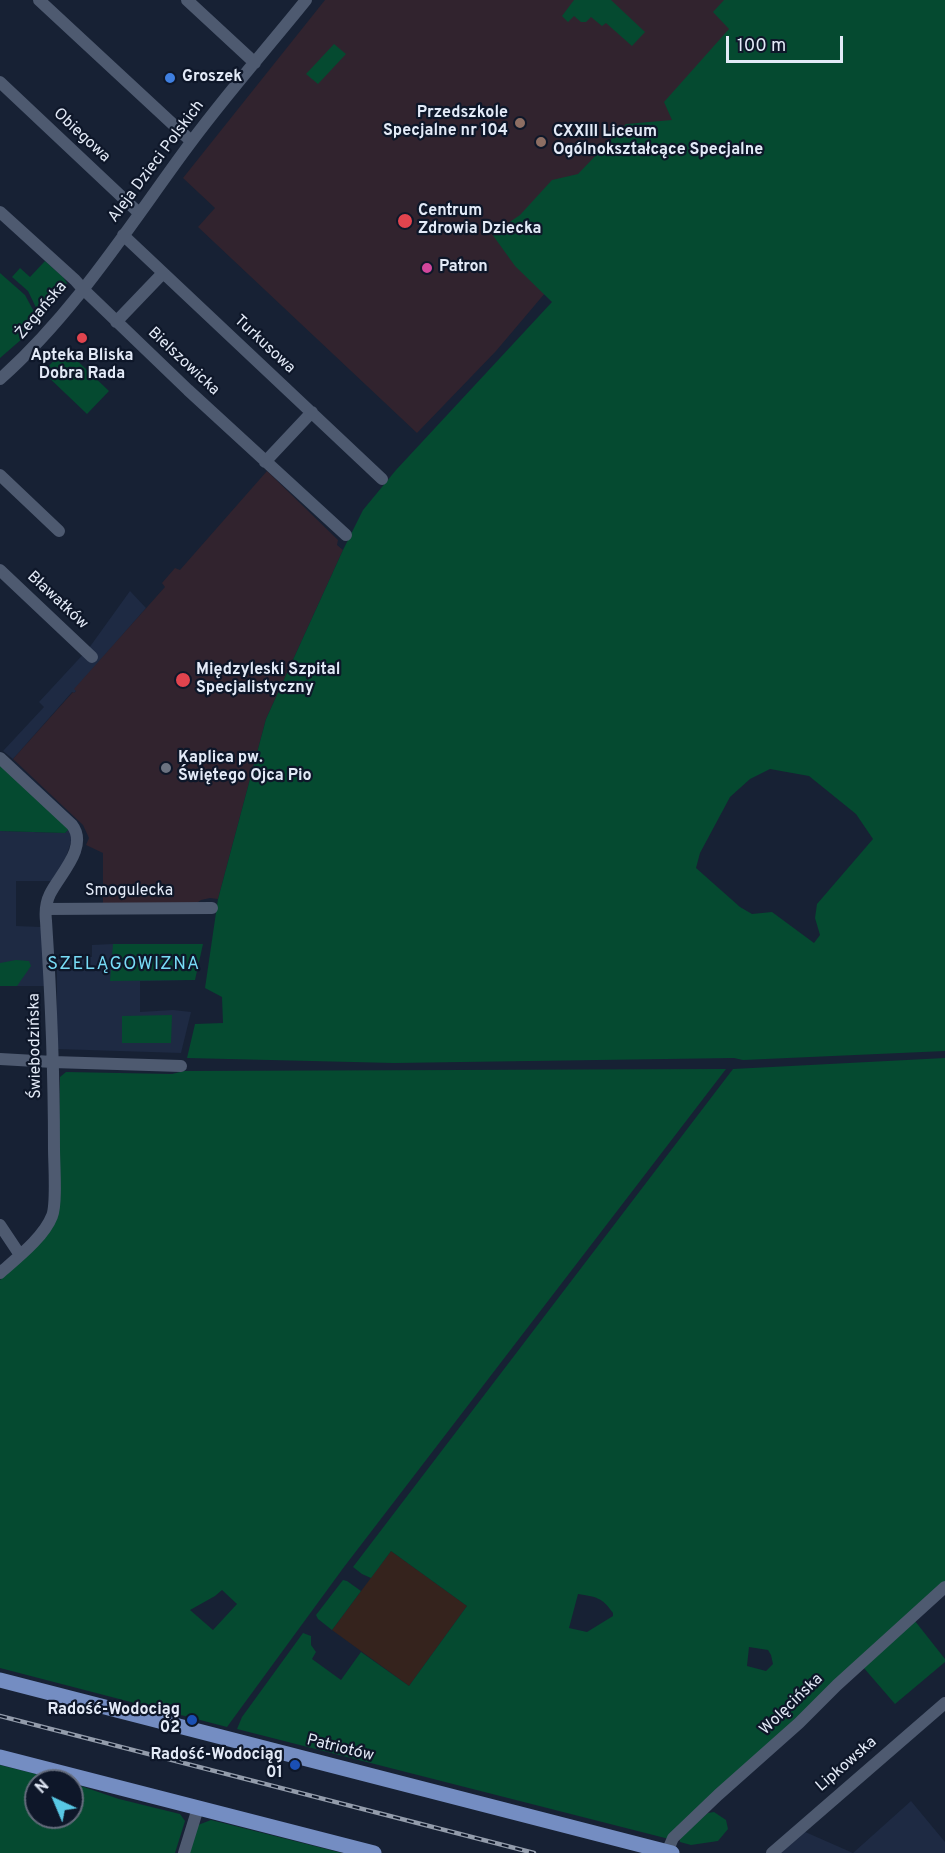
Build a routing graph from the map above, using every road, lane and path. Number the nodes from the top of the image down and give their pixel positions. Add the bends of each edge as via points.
1 (39, 0) edge
2 (187, 0) edge
3 (306, 0) edge
4 (255, 63) junction
5 (0, 82) edge
6 (191, 141) junction
7 (0, 212) edge
8 (139, 213) junction
9 (123, 235) junction
10 (163, 273) junction
11 (83, 289) junction
12 (116, 322) junction
13 (0, 379) edge
14 (312, 412) junction
15 (265, 462) junction
16 (0, 475) edge
17 (382, 479) dead end
18 (59, 531) dead end
19 (346, 535) dead end
20 (0, 570) edge
21 (93, 657) dead end
22 (0, 758) edge
23 (212, 908) dead end
24 (46, 909) junction
25 (0, 1059) edge
26 (53, 1062) junction
27 (181, 1066) dead end
28 (0, 1225) edge
29 (20, 1255) junction
30 (0, 1273) edge
31 (945, 1587) edge
32 (0, 1680) edge
33 (945, 1703) edge
34 (0, 1756) edge
35 (198, 1808) junction
36 (669, 1852) edge
37 (184, 1853) edge
38 (374, 1853) edge
39 (772, 1853) edge

1 - 6 street
2 - 4 street
3 - 4 street, Aleja Dzieci Polskich
4 - 6 street, Aleja Dzieci Polskich
5 - 8 street, Obiegowa
6 - 8 street, Aleja Dzieci Polskich
7 - 11 street, Bielszowicka
8 - 9 street, Aleja Dzieci Polskich
9 - 10 street, Turkusowa
9 - 11 street, Aleja Dzieci Polskich
10 - 12 street
10 - 14 street, Turkusowa
11 - 12 street, Bielszowicka
11 - 13 street, Żegańska via 46,334
12 - 15 street, Bielszowicka
14 - 15 street
14 - 17 street, Turkusowa
15 - 19 street, Bielszowicka
16 - 18 street
20 - 21 street, Bławatków
22 - 24 street, Świebodzińska via 76,832 73,856 50,894
23 - 24 street, Smogulecka
24 - 26 street, Świebodzińska
25 - 26 street
26 - 27 street
26 - 29 street, Świebodzińska via 53,1214
28 - 29 street
29 - 30 street, Świebodzińska
31 - 36 street, Wolęcińska via 673,1838
32 - 36 main road, Patriotów
33 - 39 street, Lipkowska
34 - 35 main road
35 - 37 street
35 - 38 main road

